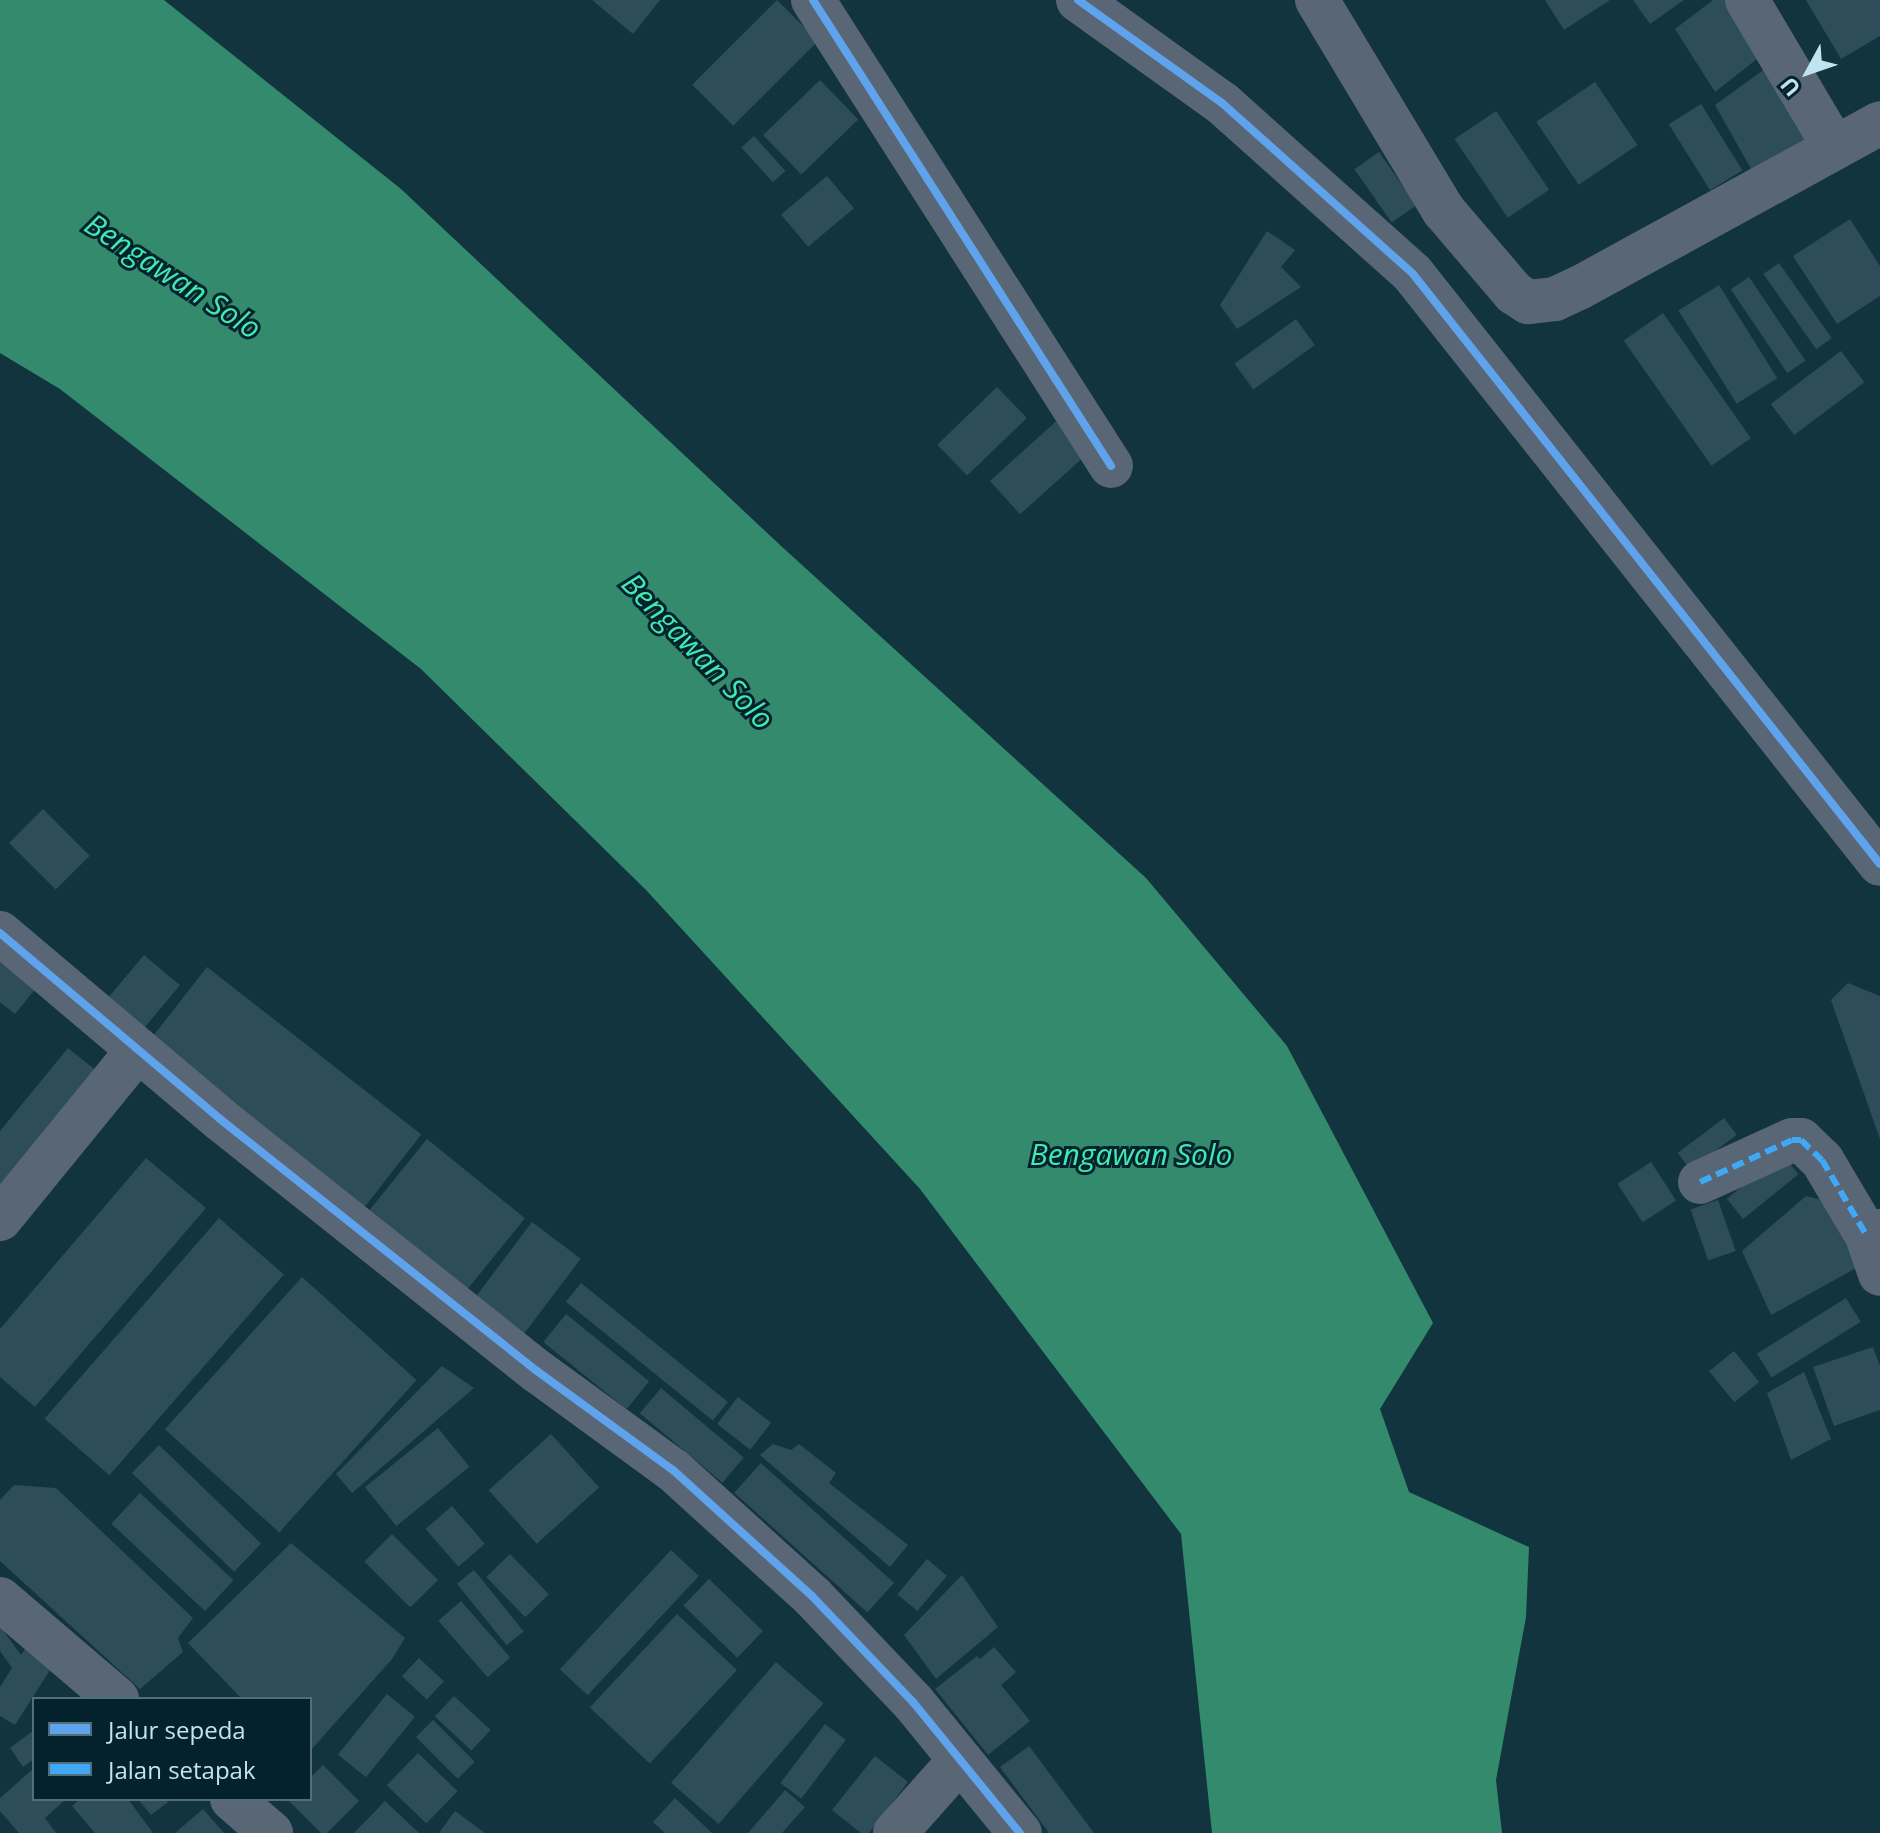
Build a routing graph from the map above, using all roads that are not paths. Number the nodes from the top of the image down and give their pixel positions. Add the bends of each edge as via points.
1 (813, 0) edge
2 (1078, 0) edge
3 (1317, 0) edge
4 (1747, 0) edge
5 (1880, 123) edge
6 (1835, 148) junction
7 (1444, 211) junction
8 (1413, 274) junction
9 (1111, 466) dead end
10 (1880, 864) edge
11 (0, 933) edge
12 (137, 1051) junction
13 (1700, 1182) dead end
14 (0, 1219) edge
15 (1876, 1247) edge
16 (0, 1599) edge
17 (115, 1697) edge
18 (960, 1760) junction
19 (234, 1801) edge
20 (271, 1833) edge
21 (895, 1833) edge
22 (1020, 1833) edge

1 - 9 street
2 - 8 street via 1222,103
3 - 7 street
4 - 6 street
5 - 6 street
6 - 7 street via 1579,288 1540,303 1514,293
7 - 8 street
8 - 10 street
11 - 12 street
12 - 14 street
12 - 18 street via 526,1363 651,1451 812,1596
13 - 15 street via 1801,1140 1822,1160
16 - 17 street
18 - 21 street
18 - 22 street
19 - 20 street

